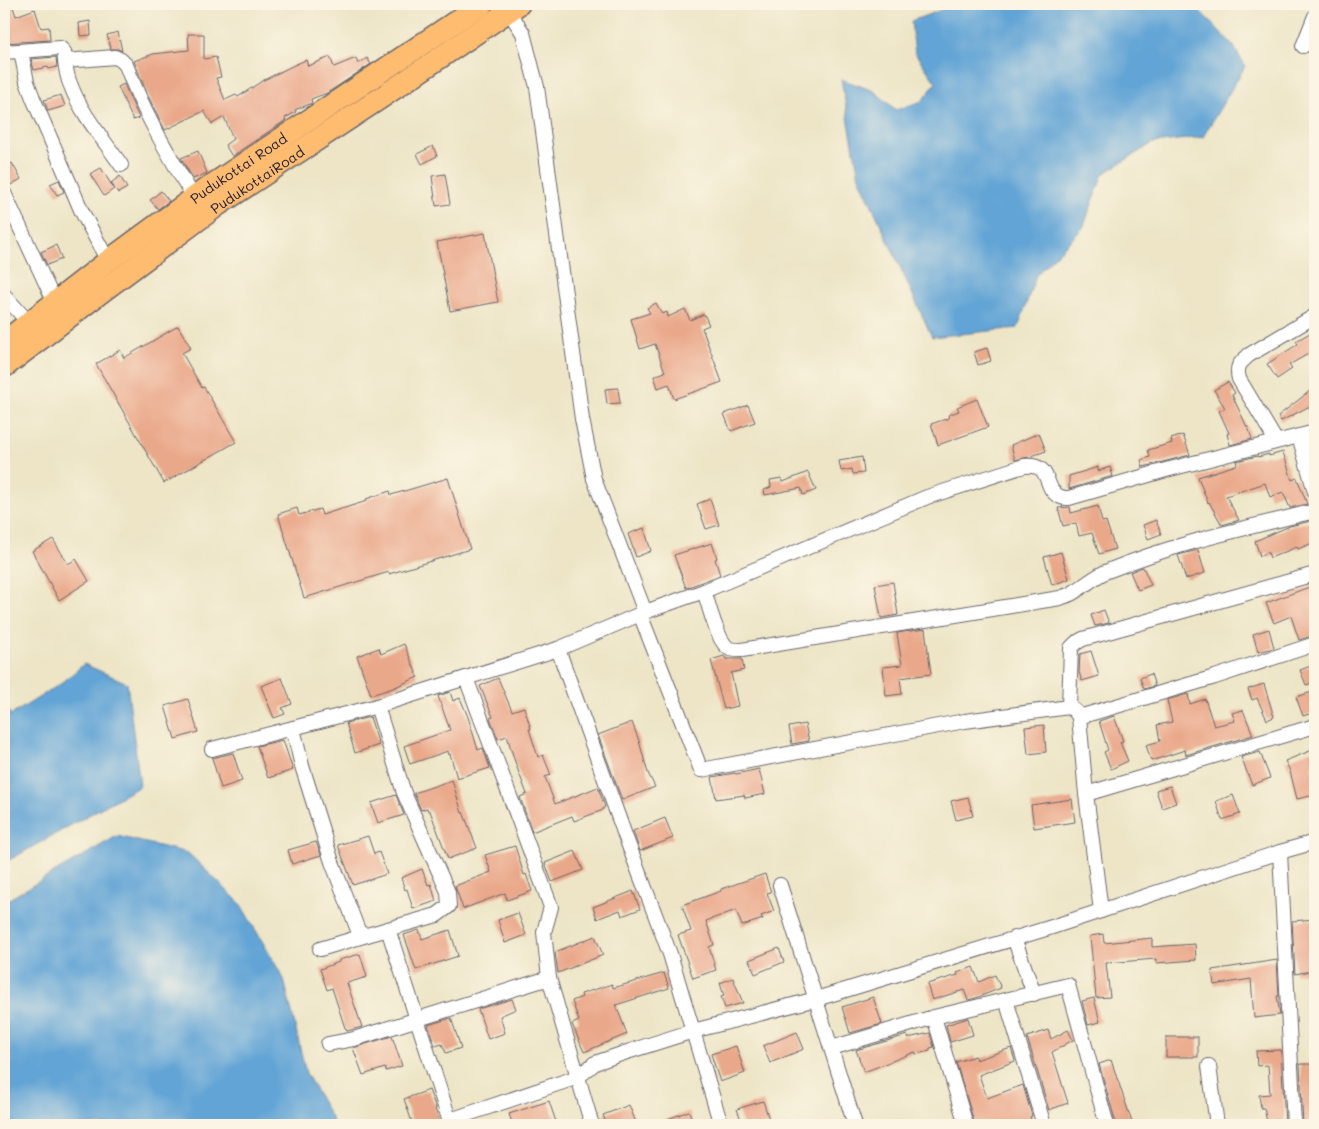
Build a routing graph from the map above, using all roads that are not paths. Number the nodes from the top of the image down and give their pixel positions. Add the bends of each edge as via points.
1 (482, 4) edge
2 (510, 6) edge
3 (1315, 16) edge
4 (1303, 46) dead end
5 (21, 51) junction
6 (4, 52) edge
7 (64, 61) junction
8 (121, 165) dead end
9 (4, 193) edge
10 (194, 198) junction
11 (108, 261) junction
12 (4, 294) edge
13 (55, 302) junction
14 (1315, 316) edge
15 (28, 323) junction
16 (4, 342) edge
17 (4, 367) edge
18 (1315, 432) edge
19 (1299, 436) junction
20 (1276, 441) junction
21 (1315, 492) edge
22 (1315, 511) edge
23 (1315, 574) edge
24 (704, 591) junction
25 (643, 613) junction
26 (1315, 644) edge
27 (558, 649) junction
28 (466, 678) junction
29 (377, 706) junction
30 (1074, 712) junction
31 (1315, 726) edge
32 (293, 728) junction
33 (212, 749) dead end
34 (1086, 794) junction
35 (1315, 842) edge
36 (1280, 852) junction
37 (780, 885) dead end
38 (1101, 911) junction
39 (388, 929) junction
40 (367, 935) junction
41 (1014, 938) junction
42 (320, 949) dead end
43 (549, 978) junction
44 (1034, 994) junction
45 (816, 999) junction
46 (1006, 1000) junction
47 (934, 1017) junction
48 (417, 1020) junction
49 (693, 1031) junction
50 (328, 1044) dead end
51 (835, 1047) dead end
52 (1209, 1066) dead end
53 (578, 1077) junction
54 (450, 1123) edge
55 (592, 1125) edge
56 (721, 1125) edge
57 (856, 1125) edge
58 (966, 1125) edge
59 (1044, 1125) edge
60 (1107, 1125) edge
61 (1217, 1125) edge
62 (1294, 1125) edge

1 - 10 highway, Pudukottai Road
2 - 17 highway, PudukottaiRoad via 379,99 218,205
2 - 25 street via 523,33 537,87 582,419 594,479
3 - 4 street
5 - 6 street
5 - 7 street via 60,48 64,52
5 - 11 street via 33,98 82,212
7 - 8 street via 70,86 86,116
7 - 10 street via 115,57 126,65 166,151
9 - 13 street
10 - 11 highway, Pudukottai Road
11 - 13 highway, Pudukottai Road
12 - 15 street
13 - 15 highway, Pudukottai Road
14 - 20 street via 1249,355 1237,370 1239,379
15 - 16 highway, Pudukottai Road
18 - 19 street
19 - 20 street
19 - 21 street
20 - 24 street via 1069,498 1060,497 1053,491 1042,469 1034,465 1024,466 927,497
22 - 24 street via 1168,549 1095,576 1073,593 1060,598 742,650 731,650 725,646
23 - 30 street via 1076,643 1071,648
24 - 25 street
25 - 27 street
25 - 30 street via 701,770 965,721
26 - 30 street via 1215,677
27 - 28 street
27 - 49 street via 670,954
28 - 29 street
28 - 43 street via 551,906 544,932
29 - 32 street
29 - 39 street via 404,793 448,892 449,906 437,915
30 - 34 street
31 - 34 street
32 - 33 street
32 - 40 street via 332,862 359,933
34 - 38 street
35 - 36 street
36 - 38 street
36 - 62 street
37 - 45 street
38 - 41 street
39 - 40 street
39 - 48 street
40 - 42 street
41 - 44 street
41 - 45 street
43 - 48 street
43 - 53 street
44 - 46 street
44 - 60 street via 1068,985
45 - 49 street
45 - 57 street
46 - 47 street
46 - 59 street
47 - 51 street
47 - 58 street
48 - 50 street
48 - 54 street
49 - 53 street via 595,1063
49 - 56 street
52 - 61 street
53 - 54 street
53 - 55 street

